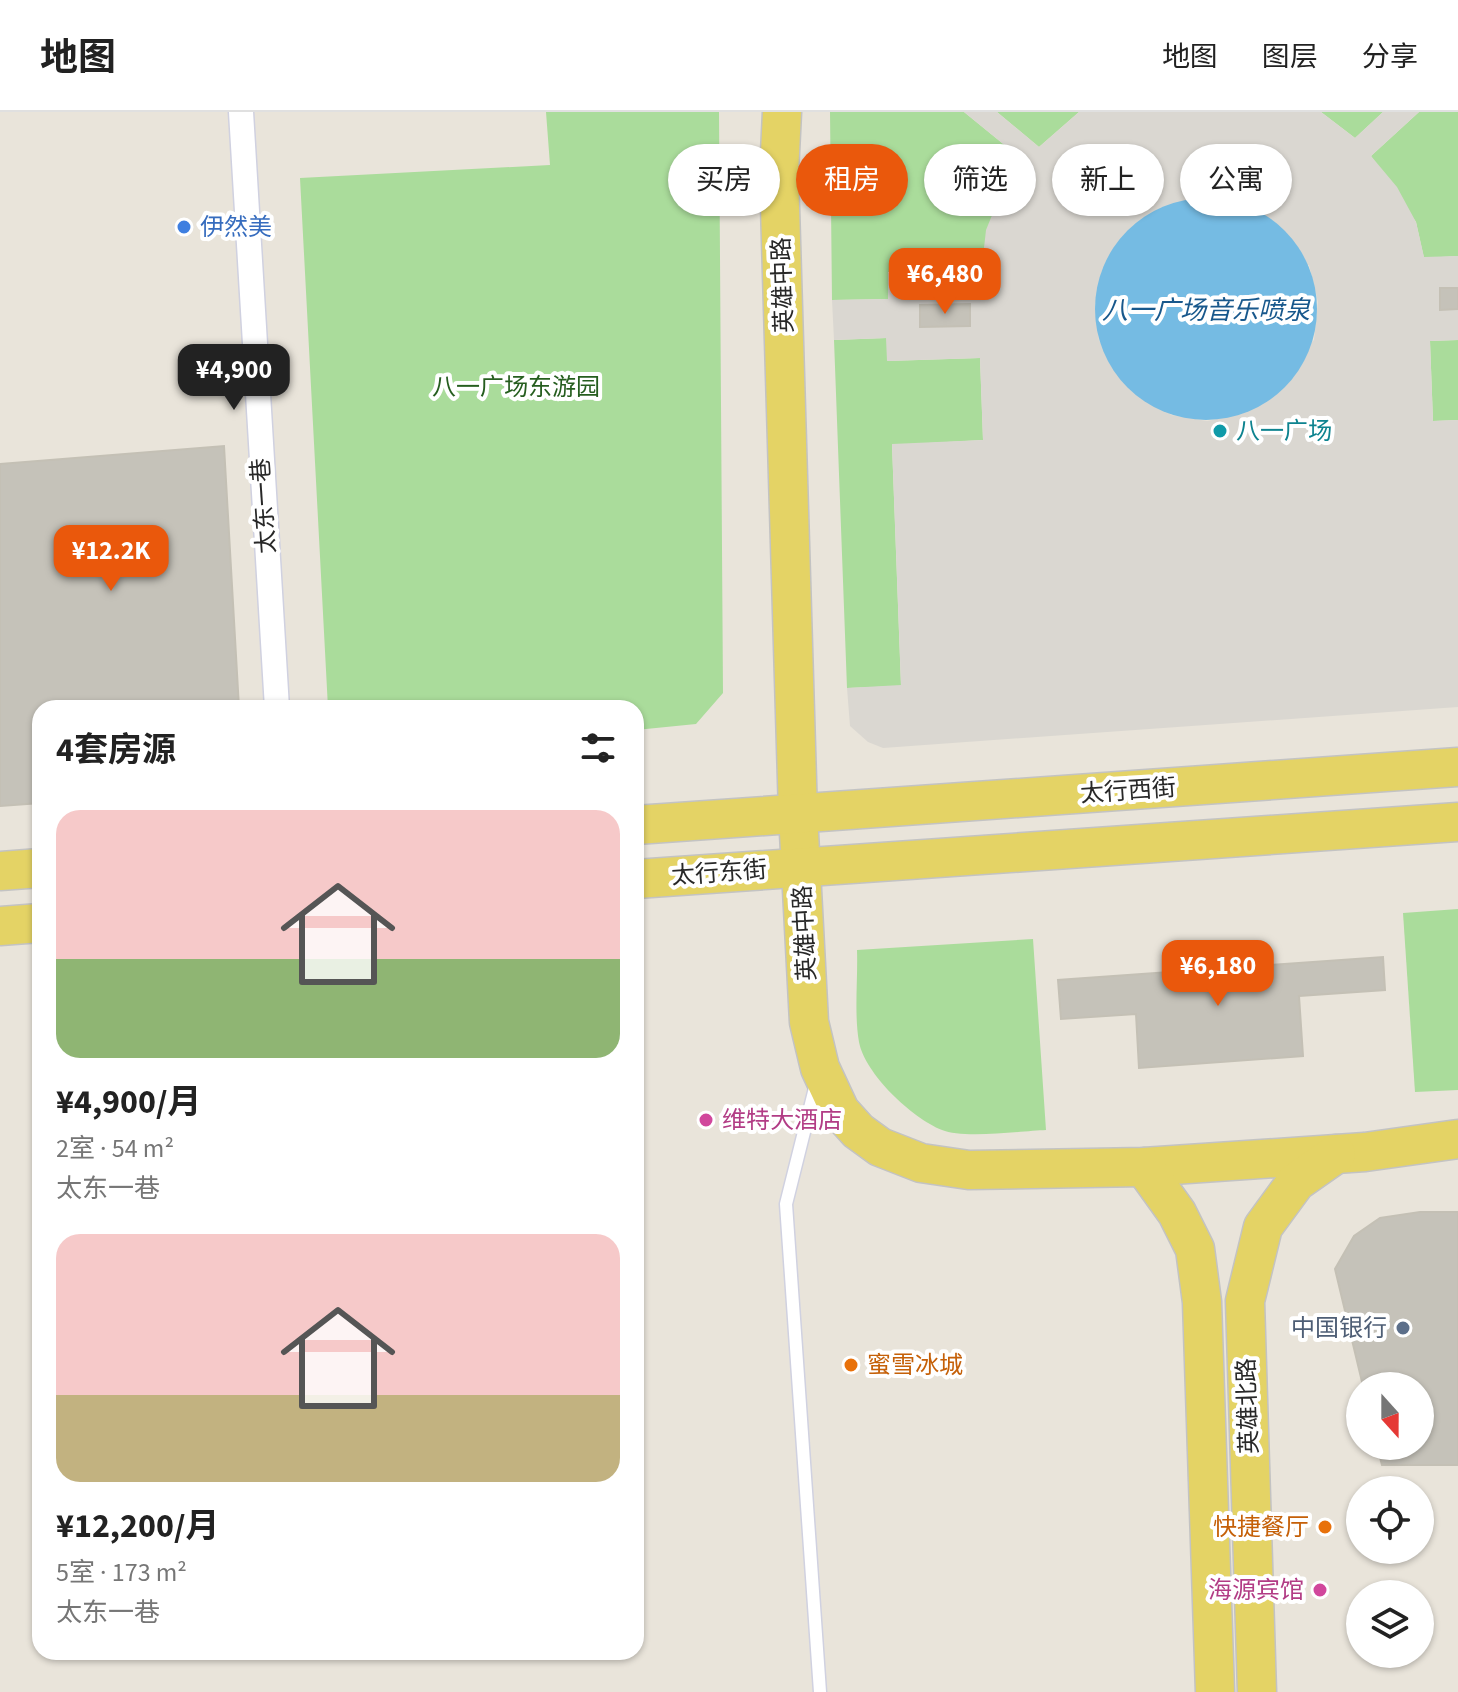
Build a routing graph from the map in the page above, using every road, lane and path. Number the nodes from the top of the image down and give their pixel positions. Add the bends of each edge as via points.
1 (241, 112) edge
2 (781, 116) edge
3 (277, 700) edge
4 (1458, 767) edge
5 (798, 814) junction
6 (1458, 822) edge
7 (644, 824) edge
8 (801, 867) junction
9 (32, 869) edge
10 (0, 871) edge
11 (644, 878) edge
12 (32, 924) edge
13 (0, 926) edge
14 (820, 1068) junction
15 (1458, 1139) edge
16 (1336, 1154) junction
17 (1144, 1167) junction
18 (820, 1692) edge
19 (1215, 1692) edge
20 (1257, 1692) edge

1 - 3 street, 太东一巷
2 - 5 main road, 英雄中路
4 - 5 main road, 太行西街
5 - 7 main road
5 - 8 main road, 英雄中路
6 - 8 main road
8 - 11 main road, 太行东街
8 - 14 main road, 英雄中路 via 809,1022
9 - 10 main road
12 - 13 main road
14 - 17 main road, 英雄中路 via 834,1102 858,1131 880,1147 921,1163 969,1170
14 - 18 lane via 786,1204
15 - 16 main road, 英雄中路
16 - 17 main road, 英雄中路
16 - 20 main road, 英雄北路 via 1296,1182 1263,1227 1245,1301
17 - 19 main road, 英雄北路 via 1177,1213 1195,1249 1199,1275

